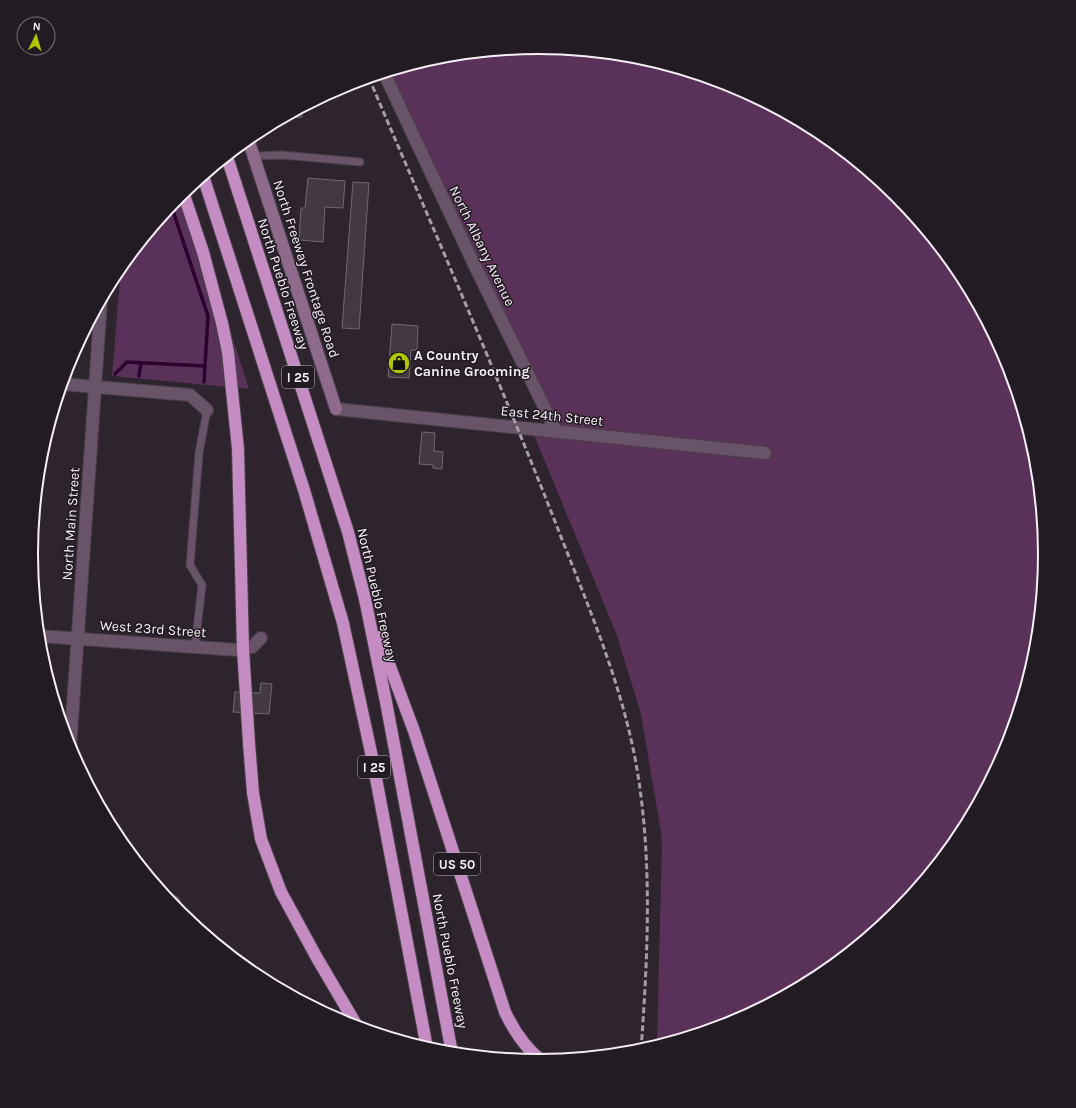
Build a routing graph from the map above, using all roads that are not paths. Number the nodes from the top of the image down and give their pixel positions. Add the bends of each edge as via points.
1 (386, 78) edge
2 (250, 145) edge
3 (253, 156) junction
4 (228, 162) edge
5 (360, 162) dead end
6 (205, 181) edge
7 (185, 199) edge
8 (100, 313) edge
9 (68, 385) edge
10 (95, 387) junction
11 (336, 409) joint
12 (207, 410) joint
13 (556, 431) junction
14 (765, 453) dead end
15 (365, 598) junction
16 (45, 636) edge
17 (261, 638) dead end
18 (78, 639) junction
19 (195, 647) junction
20 (243, 649) junction
21 (71, 732) edge
22 (352, 1018) edge
23 (426, 1041) edge
24 (451, 1046) edge
25 (535, 1054) edge

1 - 13 street, North Albany Avenue
2 - 3 street, North Freeway Frontage Road
3 - 5 lane via 282,155
3 - 11 street, North Freeway Frontage Road
4 - 15 highway, North Pueblo Freeway / I 25 via 348,532
6 - 23 highway, I 25 via 304,490 343,623 372,757
7 - 20 highway via 203,252 228,352 238,449
8 - 10 street, North Main Street
9 - 10 street
10 - 12 street via 190,395
10 - 18 street, North Main Street
11 - 13 street, East 24th Street
12 - 19 lane via 198,453 190,565 202,585
13 - 14 street, East 24th Street
15 - 24 highway, North Pueblo Freeway / I 25
15 - 25 highway, US 50 via 414,731 505,1012 515,1031
16 - 18 street, West 23rd Street
17 - 20 street via 252,647
18 - 19 street, West 23rd Street
18 - 21 street, North Main Street
19 - 20 street, West 23rd Street
20 - 22 highway via 253,793 261,839 281,892

